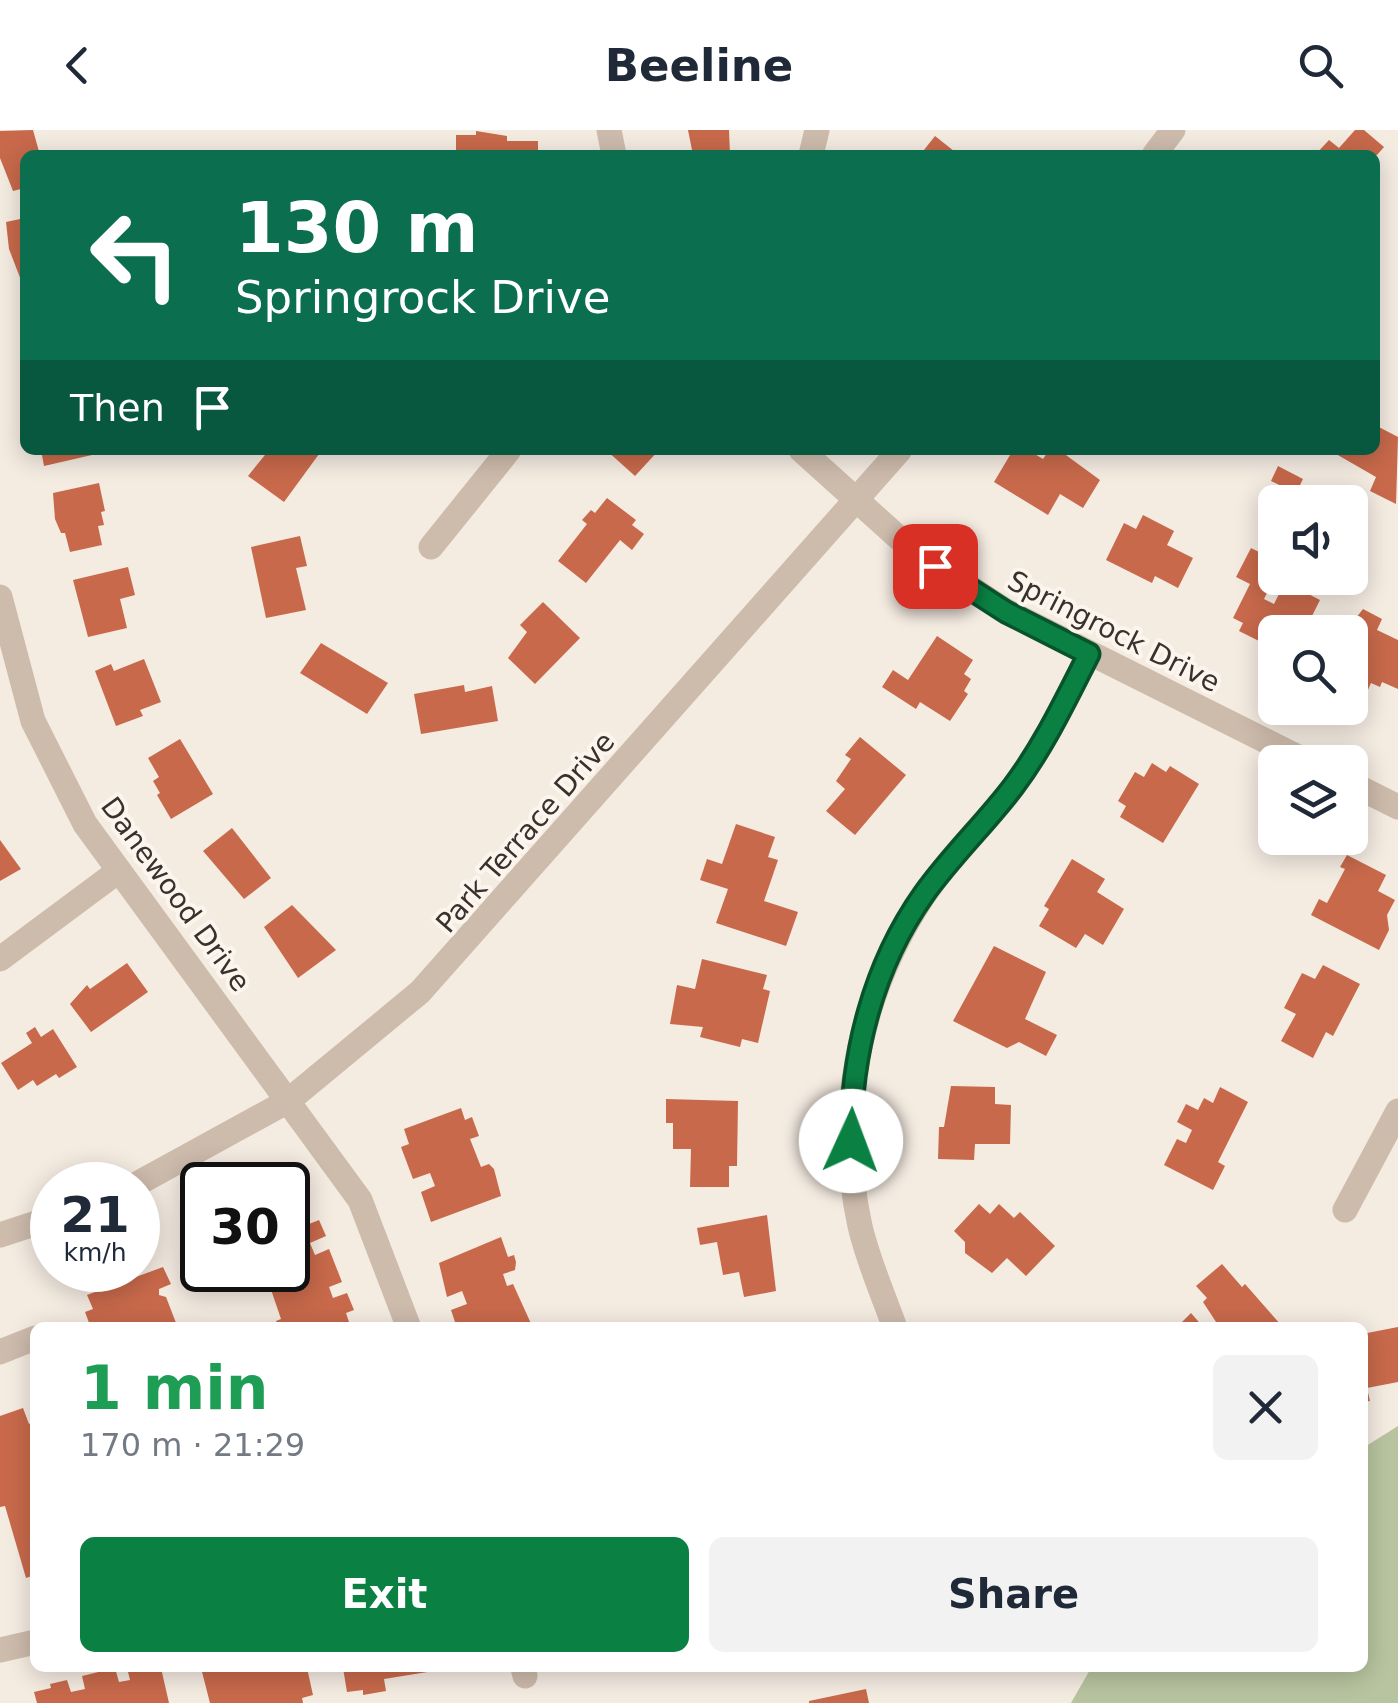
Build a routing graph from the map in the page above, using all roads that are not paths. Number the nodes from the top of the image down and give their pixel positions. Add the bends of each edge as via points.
1 (1174, 130) edge
2 (1158, 150) edge
3 (505, 455) edge
4 (807, 455) edge
5 (896, 455) edge
6 (858, 498) junction
7 (431, 547) dead end
8 (0, 597) edge
9 (1089, 654) junction
10 (1274, 745) edge
11 (1368, 792) edge
12 (1398, 807) edge
13 (118, 872) junction
14 (0, 959) edge
15 (288, 1101) junction
16 (1398, 1112) edge
17 (160, 1171) edge
18 (1345, 1210) dead end
19 (30, 1225) edge
20 (0, 1235) edge
21 (407, 1322) edge
22 (893, 1322) edge
23 (30, 1340) edge
24 (0, 1352) edge
25 (30, 1643) edge
26 (0, 1650) edge

1 - 2 street
3 - 7 street
4 - 6 street, Springrock Drive
5 - 6 street, Park Terrace Drive
6 - 9 street, Springrock Drive via 959,583
6 - 15 street, Park Terrace Drive via 474,937 394,1016
8 - 13 street, Danewood Drive via 33,722 85,824
9 - 10 street, Springrock Drive
9 - 22 street via 1014,786 924,894 872,996 855,1067 851,1170 860,1227
11 - 12 street
13 - 14 street
13 - 15 street, Danewood Drive
15 - 17 street, Park Terrace Drive
15 - 21 street, Danewood Drive via 360,1200
16 - 18 street
19 - 20 street
23 - 24 street
25 - 26 street

